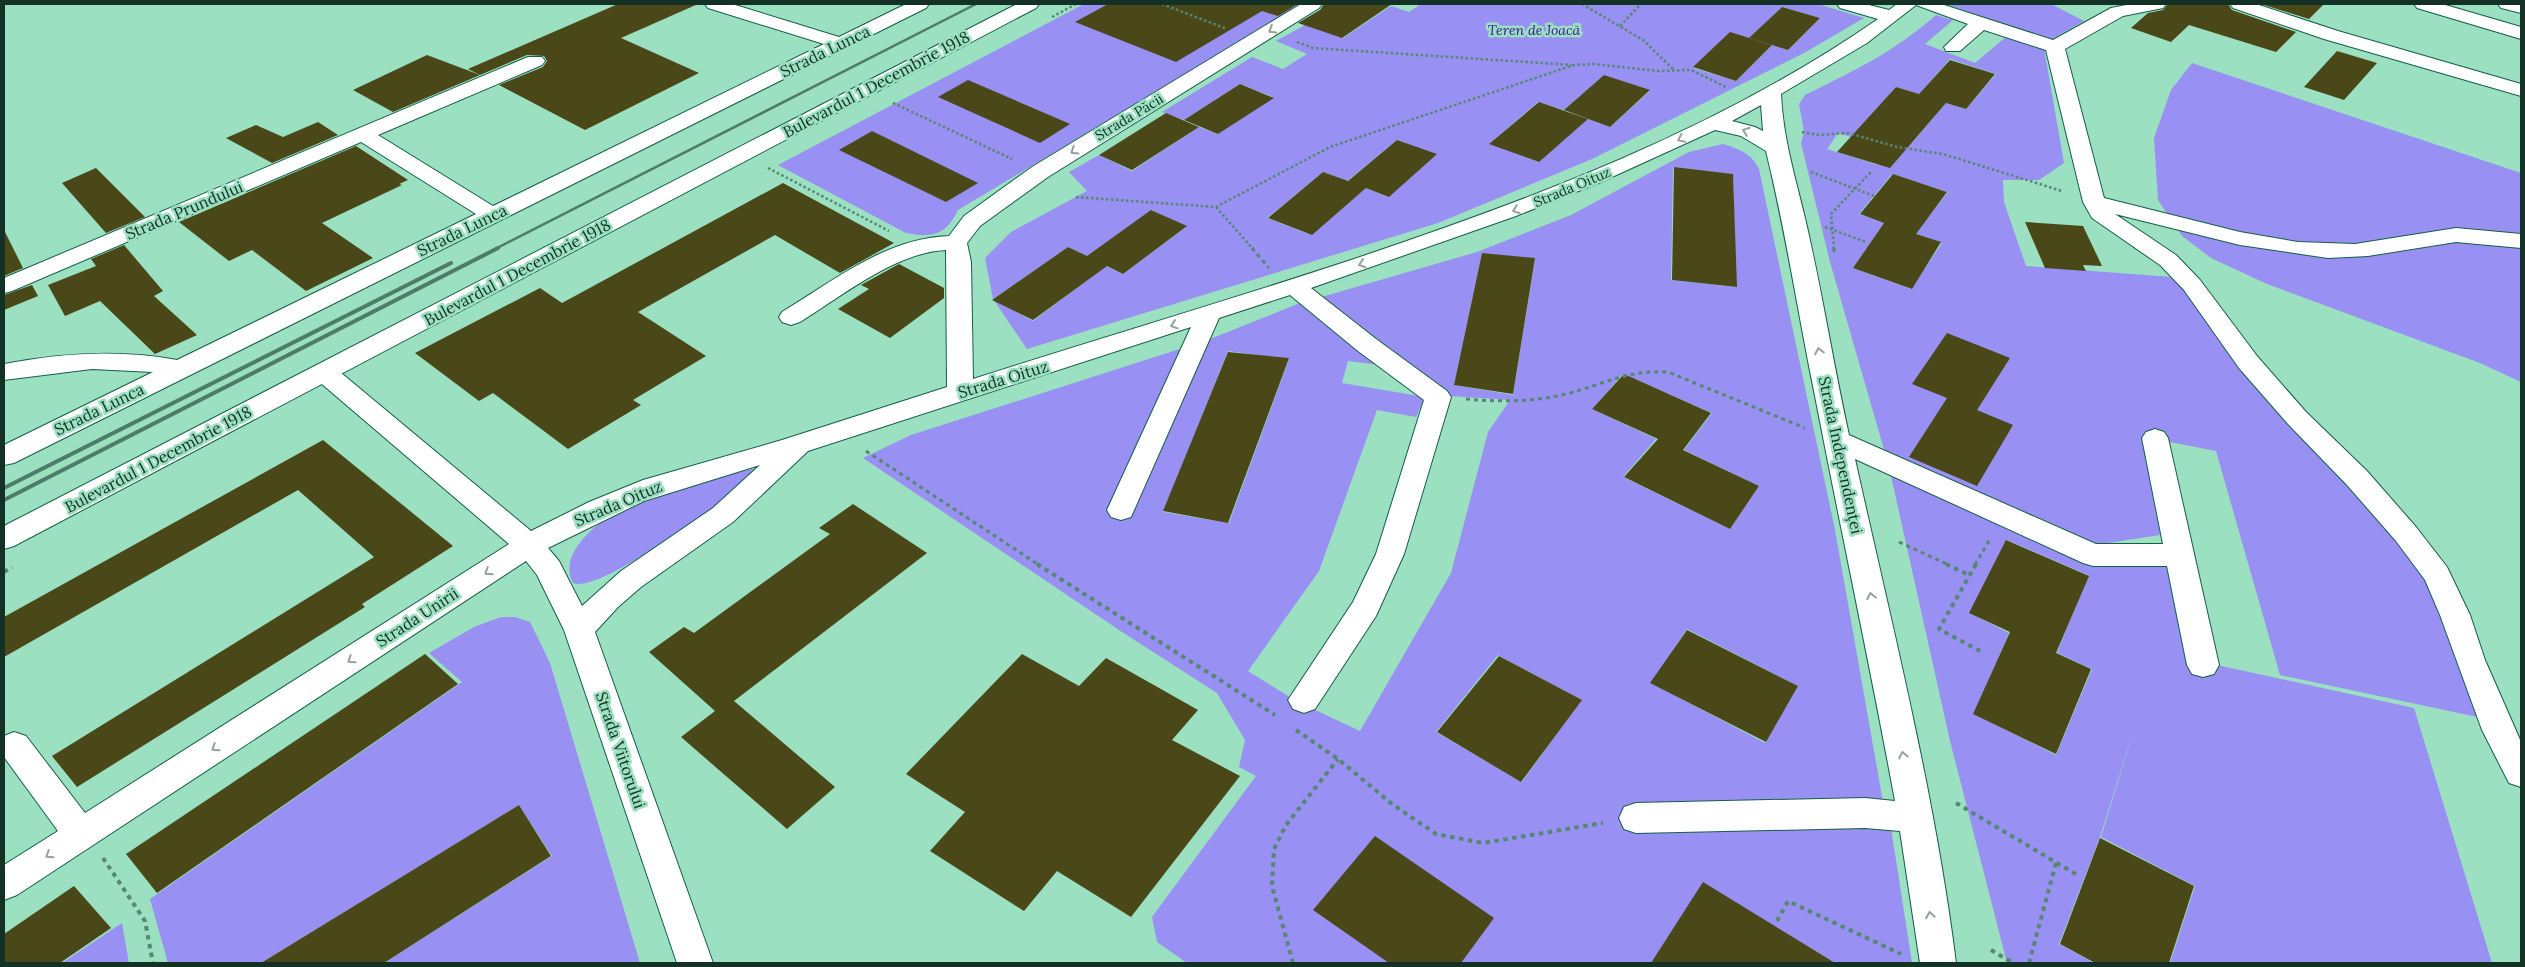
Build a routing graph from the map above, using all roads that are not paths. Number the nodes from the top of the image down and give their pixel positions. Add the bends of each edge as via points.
1 (714, 4) edge
2 (920, 4) edge
3 (1030, 4) edge
4 (1313, 4) edge
5 (1846, 4) edge
6 (1908, 4) edge
7 (1924, 4) edge
8 (2157, 4) edge
9 (2239, 4) edge
10 (2423, 4) edge
11 (2507, 4) edge
12 (2521, 8) edge
13 (1892, 17) junction
14 (1982, 22) junction
15 (2521, 33) edge
16 (840, 43) junction
17 (1954, 47) dead end
18 (2055, 47) junction
19 (535, 61) dead end
20 (2521, 90) edge
21 (1763, 96) junction
22 (1713, 124) junction
23 (364, 135) junction
24 (1774, 137) junction
25 (2094, 202) junction
26 (492, 214) junction
27 (2521, 241) edge
28 (956, 243) junction
29 (1285, 280) junction
30 (4, 286) edge
31 (1209, 314) junction
32 (791, 317) dead end
33 (180, 369) junction
34 (4, 372) edge
35 (325, 373) junction
36 (960, 392) junction
37 (2155, 438) dead end
38 (1838, 441) junction
39 (798, 445) junction
40 (4, 456) edge
41 (1121, 510) dead end
42 (4, 540) edge
43 (529, 546) junction
44 (2179, 554) junction
45 (579, 630) junction
46 (2204, 665) dead end
47 (1304, 700) dead end
48 (14, 746) dead end
49 (2521, 773) edge
50 (1915, 817) junction
51 (1636, 818) road end
52 (80, 834) junction
53 (4, 884) edge
54 (695, 963) edge
55 (1938, 963) edge

1 - 16 street
2 - 16 street, Strada Lunca
3 - 35 street, Bulevardul 1 Decembrie 1918
4 -> 28 street, Strada Păcii via 1040,172 972,221
5 - 13 street
6 - 13 street, Strada Oituz
7 - 14 street
8 - 18 street via 2117,12
9 - 20 street via 2331,35
10 - 15 street
11 - 12 street
13 - 21 street, Strada Oituz
14 - 17 street
14 - 18 street
16 - 26 street, Strada Lunca
18 - 25 street
19 - 23 street, Strada Prundului
21 - 22 street, Strada Oituz
21 - 24 street, Strada Independenței
24 -> 22 street
22 -> 29 street, Strada Oituz via 1599,176 1460,232
23 - 26 street
23 - 30 street, Strada Prundului
38 -> 24 street, Strada Independenței via 1794,218
25 - 27 street via 2237,237 2330,252 2367,251 2434,237
25 - 49 street via 2100,213 2168,260 2192,285 2248,362 2297,418 2358,478 2437,575 2498,730
26 - 33 street, Strada Lunca
28 - 32 street via 918,246 892,255
28 - 36 street
29 - 31 street, Strada Oituz
29 - 47 street via 1438,397 1390,554 1365,608
31 -> 36 street, Strada Oituz
31 - 41 street
33 - 34 street via 128,360
33 - 40 street, Strada Lunca
35 - 42 street, Bulevardul 1 Decembrie 1918
35 - 43 street
36 - 39 street, Strada Oituz
37 - 44 street
38 - 44 street via 2093,555
50 -> 38 street, Strada Independenței
39 - 43 street, Strada Oituz via 632,494 580,517
39 - 45 street, Strada Oituz via 724,514 607,599
43 - 45 street, Strada Viitorului via 549,569
43 -> 52 street, Strada Unirii
44 - 46 street
45 - 54 street, Strada Viitorului
48 - 52 street
50 - 51 street via 1865,813
55 -> 50 street, Strada Independenței
52 -> 53 street, Strada Unirii

